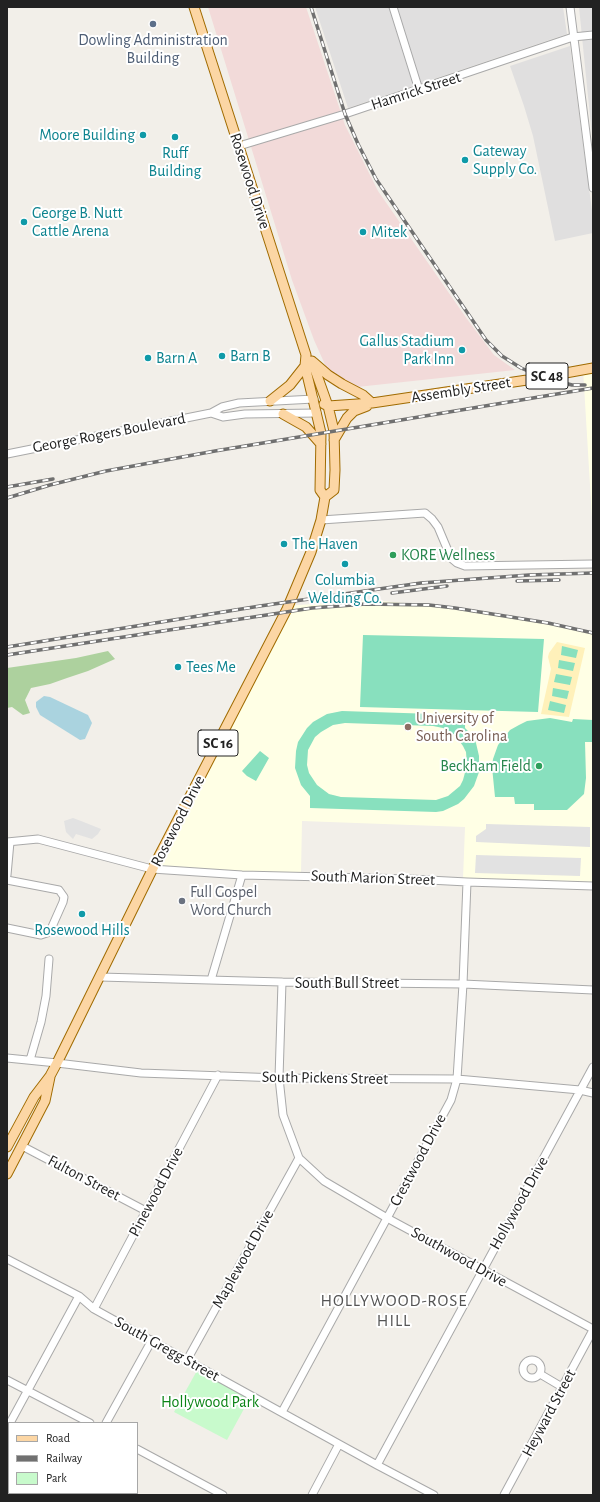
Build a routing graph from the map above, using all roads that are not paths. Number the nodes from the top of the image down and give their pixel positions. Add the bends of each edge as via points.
1 (194, 7) edge
2 (393, 7) edge
3 (570, 7) edge
4 (593, 35) edge
5 (573, 38) junction
6 (419, 90) junction
7 (590, 143) edge
8 (239, 146) junction
9 (593, 188) edge
10 (308, 360) junction
11 (593, 368) edge
12 (314, 400) junction
13 (270, 401) junction
14 (372, 404) junction
15 (328, 406) junction
16 (211, 413) junction
17 (317, 413) junction
18 (283, 414) junction
19 (334, 440) junction
20 (321, 444) junction
21 (7, 454) edge
22 (325, 497) junction
23 (321, 520) junction
24 (593, 564) edge
25 (8, 842) edge
26 (152, 869) junction
27 (7, 875) edge
28 (242, 875) junction
29 (7, 880) edge
30 (467, 882) junction
31 (593, 886) edge
32 (7, 928) edge
33 (49, 959) dead end
34 (100, 977) junction
35 (211, 980) junction
36 (282, 982) junction
37 (463, 984) junction
38 (593, 990) edge
39 (7, 1058) edge
40 (30, 1060) junction
41 (57, 1063) junction
42 (593, 1067) edge
43 (218, 1075) junction
44 (50, 1076) junction
45 (279, 1078) junction
46 (457, 1079) junction
47 (580, 1090) junction
48 (593, 1093) edge
49 (22, 1146) junction
50 (7, 1148) edge
51 (299, 1158) junction
52 (7, 1174) edge
53 (146, 1211) junction
54 (387, 1218) junction
55 (7, 1259) edge
56 (482, 1270) junction
57 (79, 1296) junction
58 (94, 1309) junction
59 (593, 1330) edge
60 (152, 1340) junction
61 (186, 1360) junction
62 (540, 1374) dead end
63 (7, 1380) edge
64 (562, 1387) junction
65 (28, 1391) junction
66 (282, 1412) junction
67 (11, 1422) edge
68 (88, 1422) edge
69 (107, 1422) edge
70 (339, 1444) junction
71 (138, 1449) edge
72 (377, 1465) junction
73 (223, 1495) edge
74 (312, 1495) edge
75 (434, 1495) edge
76 (504, 1495) edge

1 - 8 main road, Rosewood Drive
2 - 6 street
3 - 5 street
4 - 5 street, Hamrick Street
5 - 6 street, Hamrick Street
5 - 7 street
6 - 8 street, Hamrick Street
7 - 9 street
8 - 10 main road, Rosewood Drive
10 - 12 main road, Rosewood Drive
10 - 13 main road via 290,385
10 - 14 main road via 363,395
10 - 15 main road, Rosewood Drive / SC 16
11 - 14 main road, Assembly Street / SC 48
12 - 13 street, George Rogers Boulevard
12 - 15 main road, Assembly Street
12 - 17 main road, Rosewood Drive
13 - 16 street, George Rogers Boulevard via 239,403
14 - 15 main road, Assembly Street / SC 48
14 - 19 main road via 354,411 346,418
15 - 17 main road, Assembly Street
15 - 19 main road, Rosewood Drive / SC 16
16 - 18 street, George Rogers Boulevard via 223,416
16 - 21 street, George Rogers Boulevard
17 - 18 street, George Rogers Boulevard
17 - 20 main road, Rosewood Drive / SC 16
18 - 20 main road via 306,427
19 - 22 main road, Rosewood Drive / SC 16 via 334,490
20 - 22 main road, Rosewood Drive / SC 16 via 320,490
22 - 23 main road, Rosewood Drive / SC 16
23 - 24 street via 425,513 438,527 451,558 461,565
23 - 26 main road, Rosewood Drive / SC 16 via 311,552 287,609
25 - 26 street, South Marion Street via 38,839
25 - 27 street
26 - 28 street, South Marion Street
26 - 34 main road, Rosewood Drive / SC 16
28 - 30 street, South Marion Street via 410,878
28 - 35 street
29 - 32 street via 58,890 64,897 64,902 47,933 41,935
30 - 31 street, South Marion Street
30 - 37 street, Crestwood Drive
33 - 40 street via 46,996
34 - 35 street, South Bull Street
34 - 41 main road, Rosewood Drive / SC 16
35 - 36 street, South Bull Street
36 - 37 street, South Bull Street
36 - 45 street, Southwood Drive
37 - 38 street, South Bull Street
37 - 46 street, Crestwood Drive
39 - 40 street
40 - 41 street
41 - 43 street, South Pickens Street via 141,1073
41 - 44 main road, Rosewood Drive / SC 16
42 - 47 street, Hollywood Drive
43 - 45 street, South Pickens Street
43 - 53 street, Pinewood Drive
44 - 49 main road, Rosewood Drive / SC 16 via 45,1101
44 - 50 main road, Rosewood Drive / SC 16 via 34,1096
45 - 46 street, South Pickens Street
45 - 51 street, Southwood Drive via 283,1115
46 - 47 street, South Pickens Street
46 - 54 street, Crestwood Drive via 451,1100
47 - 48 street, South Pickens Street
47 - 56 street, Hollywood Drive
49 - 52 main road, Rosewood Drive / SC 16
49 - 53 street, Fulton Street
51 - 54 street, Southwood Drive via 324,1181
51 - 61 street, Maplewood Drive
53 - 58 street, Pinewood Drive
54 - 56 street, Southwood Drive
54 - 66 street, Crestwood Drive
55 - 57 street, South Gregg Street
56 - 59 street, Southwood Drive
56 - 72 street, Hollywood Drive
57 - 58 street, South Gregg Street
57 - 65 street
58 - 60 street, South Gregg Street
59 - 64 street, Heyward Street
60 - 61 street, South Gregg Street
60 - 69 street
61 - 66 street, South Gregg Street
62 - 64 street
63 - 65 street
64 - 76 street, Heyward Street
65 - 67 street
65 - 68 street
66 - 70 street, South Gregg Street
70 - 72 street, South Gregg Street
70 - 74 street
71 - 73 street
72 - 75 street, South Gregg Street

